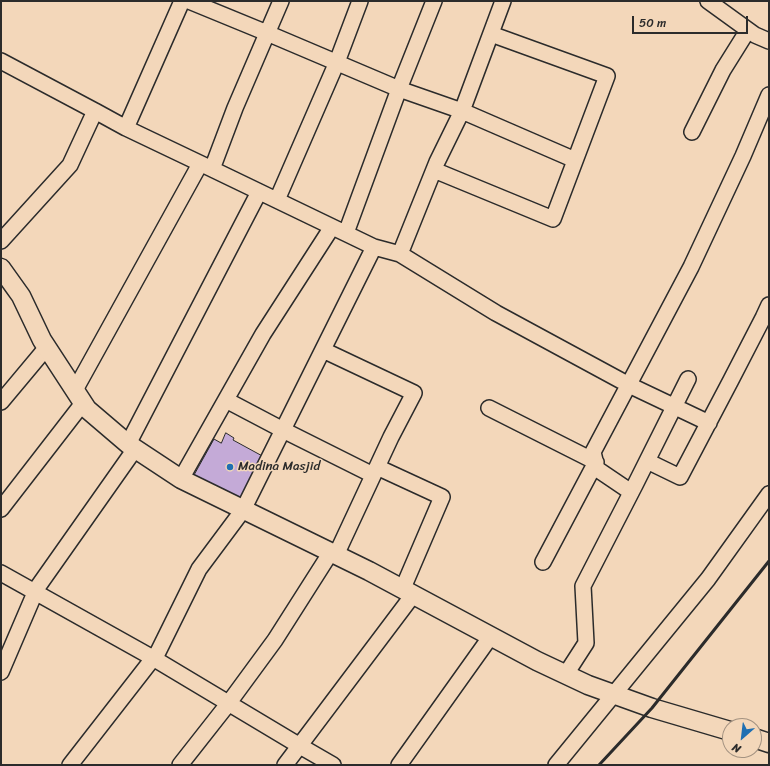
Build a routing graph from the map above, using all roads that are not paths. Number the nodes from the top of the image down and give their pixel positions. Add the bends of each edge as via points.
1 (182, 1) edge
2 (189, 1) edge
3 (281, 1) edge
4 (360, 1) edge
5 (434, 1) edge
6 (503, 1) edge
7 (708, 1) edge
8 (748, 30) junction
9 (267, 33) junction
10 (491, 34) junction
11 (769, 41) edge
12 (1, 61) edge
13 (337, 62) junction
14 (399, 89) junction
15 (769, 95) edge
16 (95, 111) junction
17 (462, 111) junction
18 (126, 128) junction
19 (692, 132) dead end
20 (575, 160) junction
21 (206, 167) junction
22 (434, 170) junction
23 (260, 192) junction
24 (277, 200) junction
25 (332, 227) junction
26 (346, 233) junction
27 (1, 241) edge
28 (374, 247) junction
29 (400, 254) junction
30 (1, 268) edge
31 (769, 305) edge
32 (47, 347) junction
33 (323, 350) junction
34 (688, 379) dead end
35 (629, 385) junction
36 (79, 396) junction
37 (226, 400) junction
38 (1, 402) edge
39 (674, 407) junction
40 (489, 408) dead end
41 (709, 423) junction
42 (283, 430) junction
43 (131, 447) junction
44 (647, 461) junction
45 (596, 462) junction
46 (375, 471) junction
47 (181, 479) junction
48 (631, 492) junction
49 (769, 494) edge
50 (1, 509) edge
51 (243, 510) junction
52 (334, 554) junction
53 (543, 562) dead end
54 (1, 573) edge
55 (36, 592) junction
56 (408, 592) junction
57 (491, 636) junction
58 (153, 658) junction
59 (1, 672) edge
60 (566, 674) junction
61 (614, 694) junction
62 (228, 704) junction
63 (722, 729) edge
64 (300, 746) junction
65 (70, 765) edge
66 (180, 765) edge
67 (285, 765) edge
68 (332, 765) edge
69 (398, 765) edge
70 (556, 765) edge

1 - 18 street
2 - 9 street
3 - 9 street
4 - 13 street
5 - 14 street
6 - 10 street
7 - 8 street
8 - 11 street
8 - 19 street via 723,70
9 - 13 street
9 - 21 street
10 - 17 street
10 - 20 street via 607,76
12 - 16 street
13 - 14 street
13 - 24 street
14 - 17 street
14 - 26 street
15 - 35 street via 691,268
16 - 18 street
16 - 27 street via 70,165
17 - 20 street
17 - 22 street
18 - 21 street
20 - 22 street via 553,218
21 - 23 street
21 - 36 street
22 - 29 street
23 - 24 street
23 - 43 street
24 - 25 street
25 - 26 street
25 - 37 street via 263,334
26 - 28 street
28 - 29 street
28 - 33 street
29 - 35 street via 496,313
30 - 32 street via 22,296
31 - 41 street
32 - 36 street
32 - 38 street
33 - 42 street
33 - 46 street via 414,393
34 - 39 street
35 - 39 street
35 - 45 street via 593,452
36 - 43 street via 87,409
36 - 50 street
37 - 42 street
37 - 47 street
39 - 41 street
39 - 44 street
40 - 45 street
41 - 44 street via 680,478
42 - 46 street
42 - 51 street
43 - 47 street
43 - 55 street
44 - 48 street
45 - 48 street via 597,469
45 - 53 street
46 - 52 street
46 - 56 street via 442,497
47 - 51 street
48 - 60 street via 583,586 586,643
49 - 61 street via 708,579
51 - 52 street
51 - 58 street via 199,569
52 - 56 street
52 - 62 street
54 - 55 street
55 - 58 street
55 - 59 street
56 - 57 street
56 - 64 street
57 - 60 street
57 - 69 street
58 - 62 street
58 - 65 street
60 - 61 street
61 - 63 street
61 - 70 street
62 - 64 street
62 - 66 street
64 - 67 street
64 - 68 street

